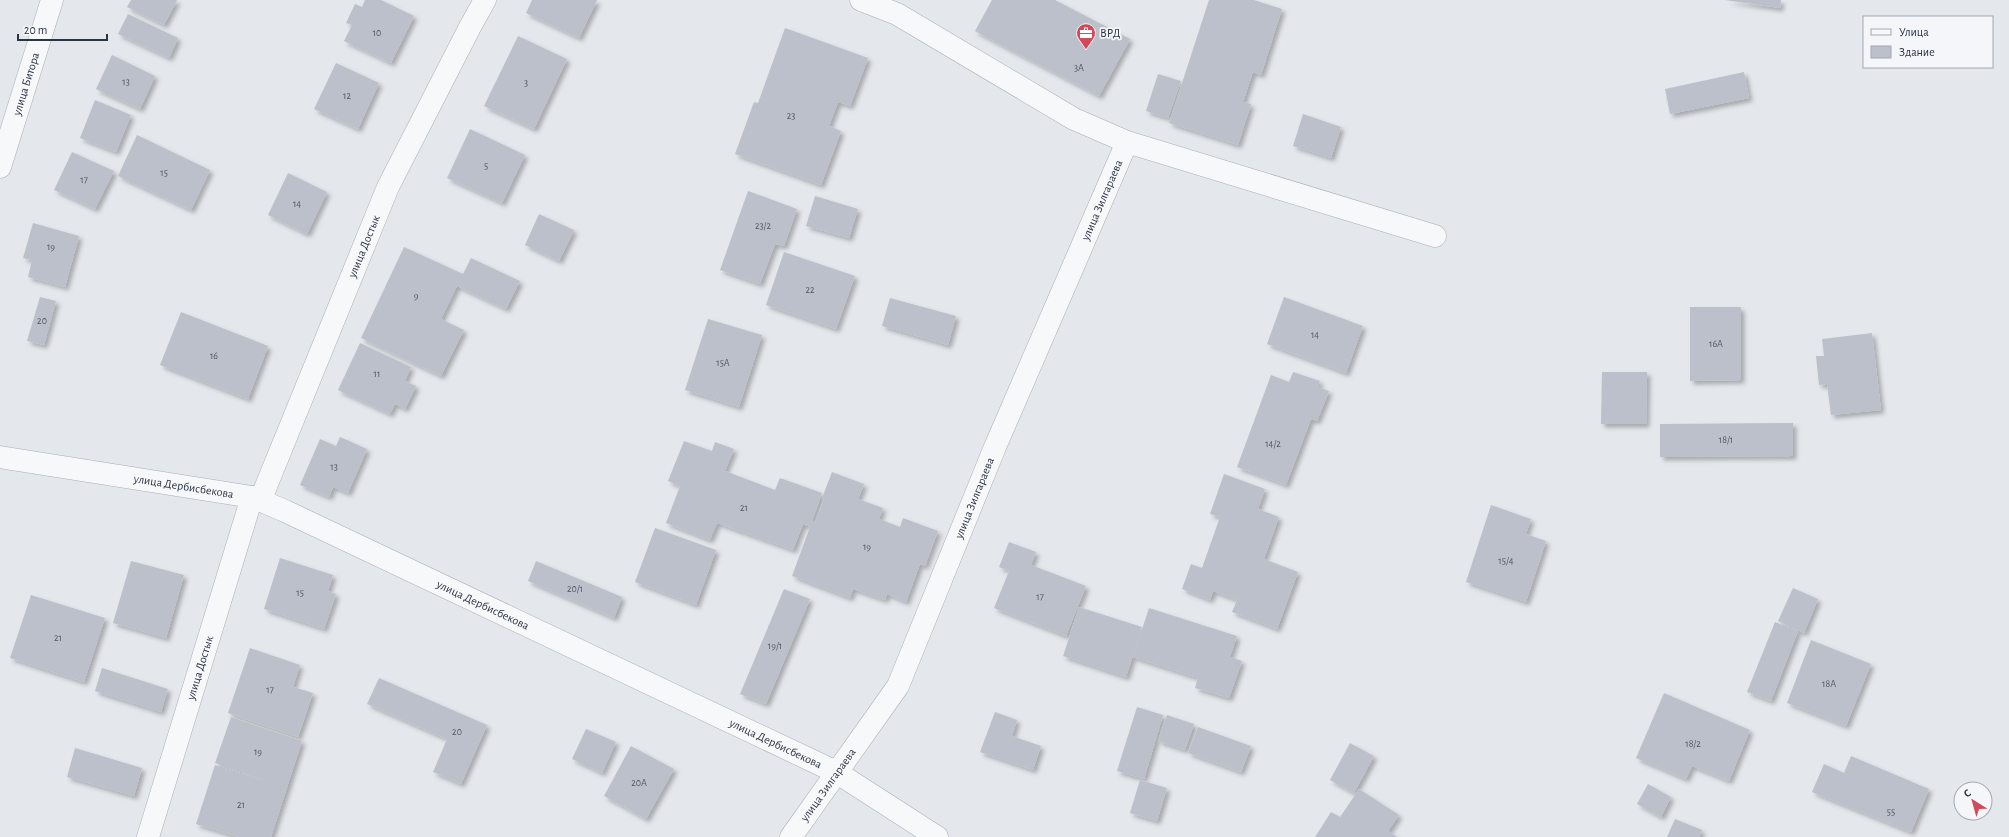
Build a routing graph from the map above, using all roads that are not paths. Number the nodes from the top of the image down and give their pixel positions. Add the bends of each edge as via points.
1 (52, 0) edge
2 (485, 0) edge
3 (861, 0) edge
4 (1127, 142) junction
5 (0, 167) edge
6 (1435, 236) dead end
7 (0, 457) edge
8 (256, 499) junction
9 (836, 772) junction
10 (148, 837) edge
11 (791, 837) edge
12 (937, 837) edge

1 - 5 street, улица Битора
2 - 8 street, улица Достык via 388,187
3 - 4 street via 897,14 1074,119
4 - 6 street
4 - 9 street, улица Зилгараева via 995,448 898,686
7 - 8 street, улица Дербисбекова
8 - 9 street, улица Дербисбекова
8 - 10 street, улица Достык
9 - 11 street, улица Зилгараева
9 - 12 street, улица Дербисбекова

